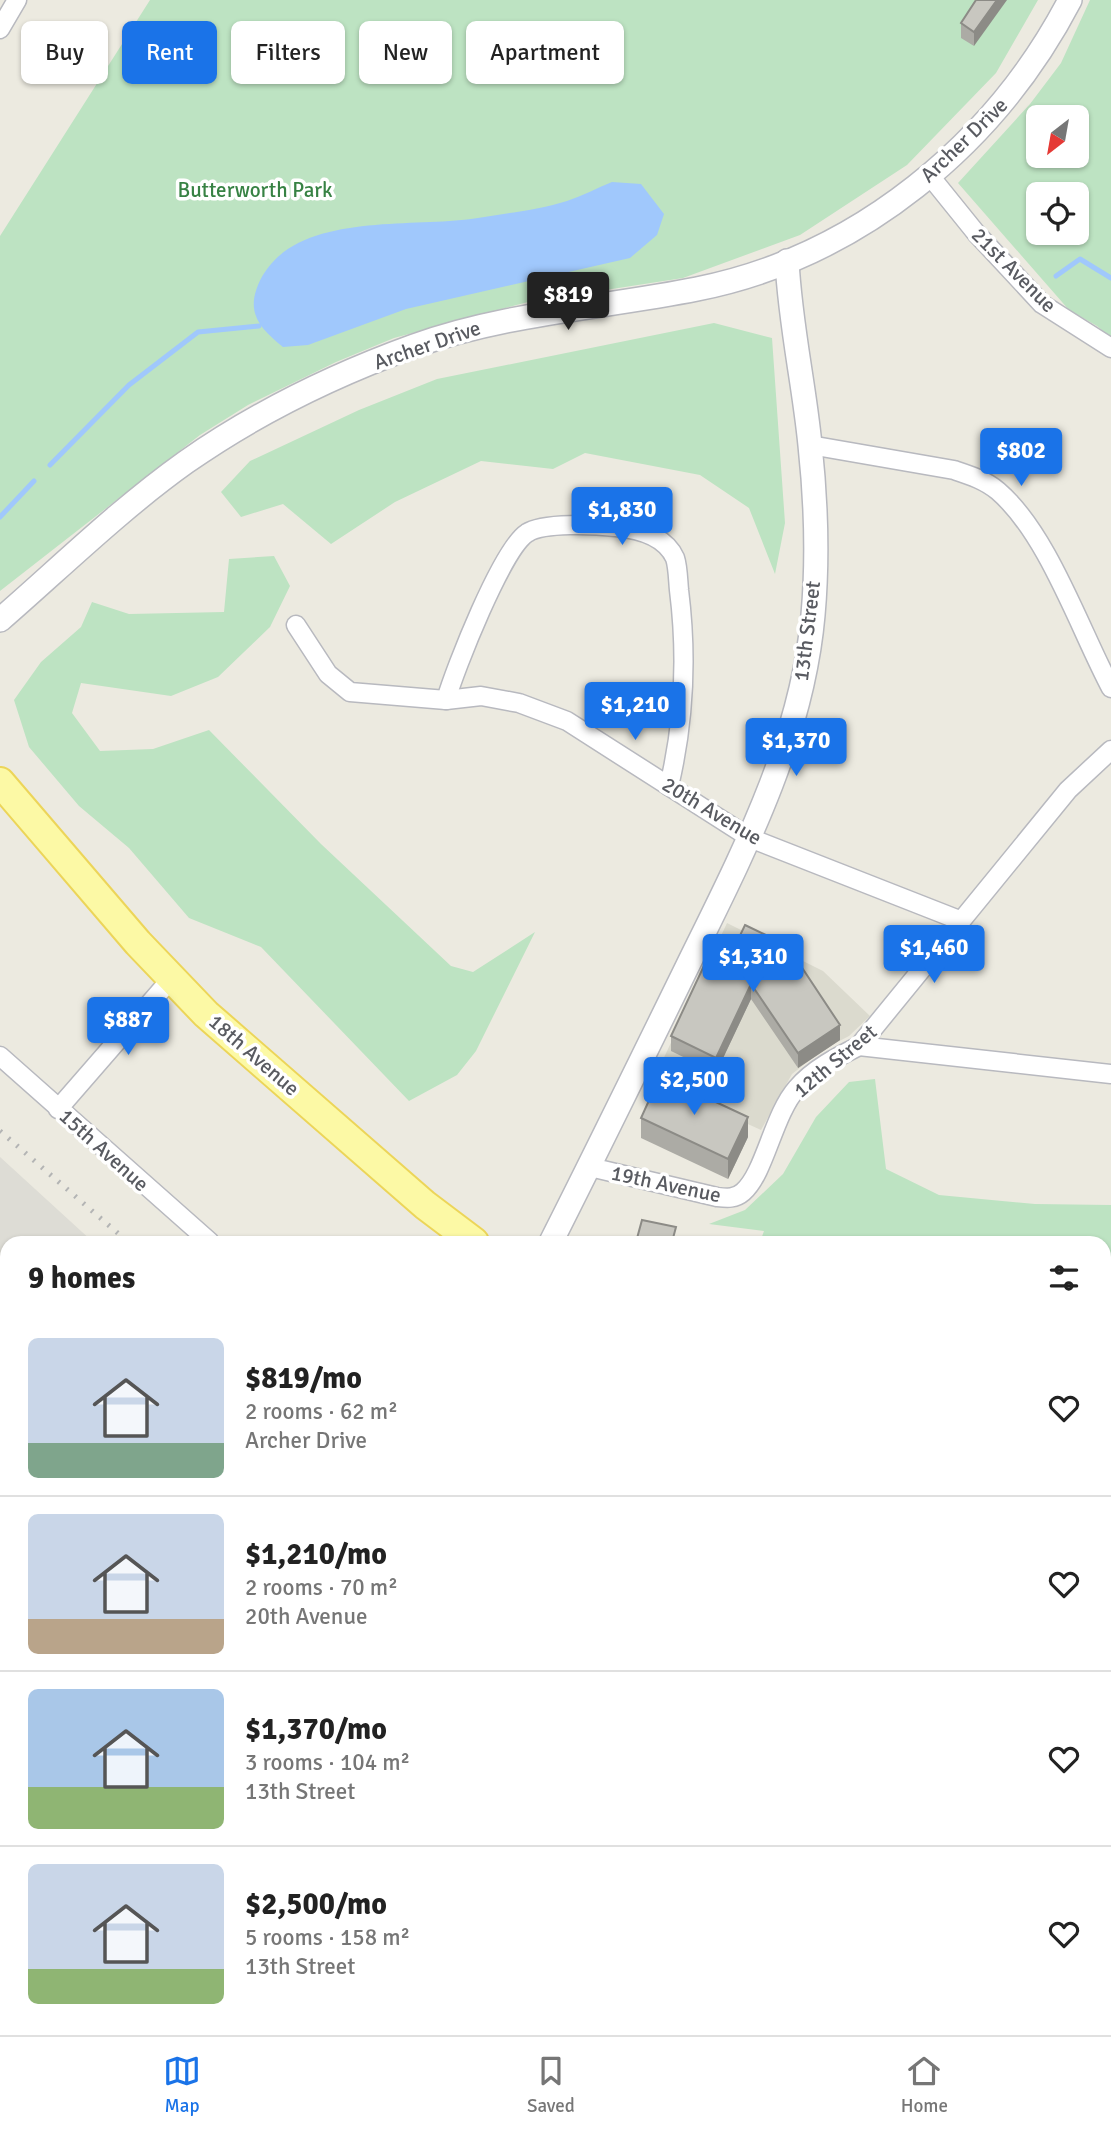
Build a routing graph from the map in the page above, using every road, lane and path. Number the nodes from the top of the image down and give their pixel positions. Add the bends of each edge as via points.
1 (17, 0) edge
2 (1070, 0) edge
3 (3, 19) edge
4 (930, 176) junction
5 (788, 261) junction
6 (1111, 348) edge
7 (810, 444) junction
8 (0, 621) edge
9 (296, 625) dead end
10 (1111, 688) edge
11 (446, 700) junction
12 (1111, 750) edge
13 (0, 782) edge
14 (669, 786) junction
15 (750, 838) junction
16 (959, 920) junction
17 (171, 979) junction
18 (859, 1046) junction
19 (0, 1056) edge
20 (1111, 1074) edge
21 (58, 1109) junction
22 (590, 1167) junction
23 (742, 1193) joint
24 (203, 1236) edge
25 (466, 1236) edge
26 (554, 1236) edge

1 - 3 street
2 - 4 street, Archer Drive via 1011,94
4 - 5 street, Archer Drive via 833,240
4 - 6 street, 21st Avenue via 1042,304
5 - 7 street, 13th Street via 790,314
5 - 8 street, Archer Drive via 701,288 463,330 332,379 269,411 184,464
7 - 10 street via 954,470 999,492 1046,558
7 - 15 street, 13th Street via 815,568 806,667 786,743
9 - 11 street, 20th Avenue via 328,674 350,692
11 - 14 street, 20th Avenue via 481,696 535,708 567,721
11 - 14 street via 454,672 504,565 527,532 596,526 641,531 660,540 676,560 684,628 680,741
12 - 16 street, 12th Street via 1068,790
13 - 17 main road, 18th Avenue
14 - 15 street, 20th Avenue
15 - 16 street, 20th Avenue
15 - 22 street, 13th Street
16 - 18 street, 12th Street
17 - 21 street
17 - 25 main road, 18th Avenue via 425,1205
18 - 20 street
18 - 23 street, 12th Street via 827,1062 798,1086
19 - 21 street, 15th Avenue
21 - 24 street, 15th Avenue
22 - 23 street, 19th Avenue via 718,1197
22 - 26 street, 13th Street

